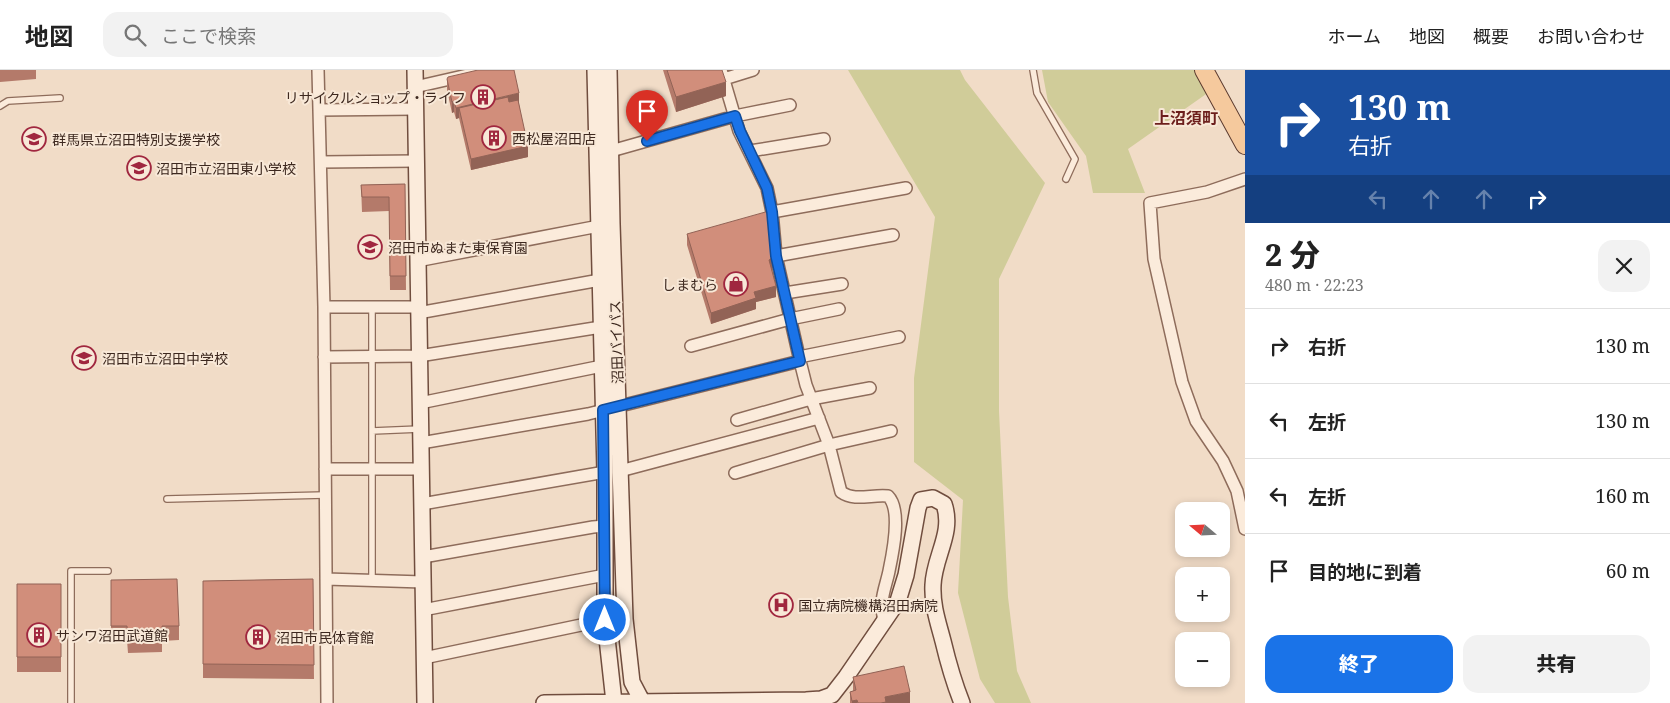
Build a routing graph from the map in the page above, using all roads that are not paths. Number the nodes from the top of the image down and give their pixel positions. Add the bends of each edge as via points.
1 (318, 70) edge
2 (415, 70) edge
3 (490, 70) edge
4 (595, 70) edge
5 (609, 70) edge
6 (753, 70) edge
7 (1033, 70) edge
8 (1204, 70) edge
9 (722, 75) edge
10 (415, 87) junction
11 (60, 98) dead end
12 (790, 105) dead end
13 (0, 106) edge
14 (415, 108) junction
15 (319, 110) junction
16 (735, 116) junction
17 (824, 139) dead end
18 (1245, 145) edge
19 (611, 151) junction
20 (750, 151) junction
21 (416, 161) junction
22 (320, 162) junction
23 (1066, 179) dead end
24 (1245, 179) edge
25 (906, 188) dead end
26 (772, 212) junction
27 (599, 226) junction
28 (893, 235) dead end
29 (776, 256) junction
30 (417, 261) junction
31 (600, 280) junction
32 (842, 284) dead end
33 (785, 293) junction
34 (324, 307) junction
35 (372, 307) junction
36 (839, 309) dead end
37 (418, 310) junction
38 (790, 318) junction
39 (601, 327) junction
40 (899, 337) dead end
41 (691, 346) dead end
42 (419, 356) junction
43 (324, 357) junction
44 (371, 357) junction
45 (799, 359) junction
46 (602, 366) junction
47 (870, 388) dead end
48 (811, 399) junction
49 (420, 402) junction
50 (611, 408) junction
51 (819, 418) junction
52 (737, 420) dead end
53 (372, 431) junction
54 (891, 431) dead end
55 (421, 436) junction
56 (829, 445) junction
57 (326, 469) junction
58 (372, 469) junction
59 (421, 469) junction
60 (620, 471) junction
61 (604, 472) junction
62 (735, 473) dead end
63 (326, 495) junction
64 (168, 499) dead end
65 (422, 504) junction
66 (605, 526) junction
67 (1245, 529) edge
68 (422, 557) junction
69 (108, 571) dead end
70 (605, 576) junction
71 (326, 579) junction
72 (372, 580) junction
73 (423, 582) junction
74 (423, 610) junction
75 (605, 620) junction
76 (884, 621) junction
77 (424, 658) junction
78 (614, 702) edge
79 (642, 702) edge
80 (821, 702) edge
81 (71, 703) edge
82 (327, 703) edge
83 (425, 703) edge
84 (544, 703) edge
85 (962, 703) edge

1 - 15 street
2 - 10 street
3 - 10 street
4 - 27 street, 沼田バイパス
5 - 19 street, 沼田バイパス
6 - 9 street
7 - 23 lane via 1037,93 1074,159
8 - 18 main road
9 - 16 street
10 - 14 street
11 - 13 lane via 8,100
12 - 16 street
14 - 15 street
14 - 21 street
15 - 22 street
16 - 19 street
16 - 20 street
17 - 20 street
19 - 50 street, 沼田バイパス
20 - 26 street via 767,188
21 - 22 street
21 - 30 street
22 - 34 street
24 - 67 street via 1207,192 1150,203 1154,259 1182,382 1196,421 1223,460 1237,491
25 - 26 street
26 - 29 street
27 - 30 street
27 - 31 street, 沼田バイパス
28 - 29 street
29 - 33 street
30 - 37 street
31 - 37 street
31 - 39 street, 沼田バイパス
32 - 33 street
33 - 38 street
34 - 35 street
34 - 43 street
35 - 37 street
35 - 44 lane
36 - 38 street
37 - 42 street
38 - 41 street
38 - 45 street
39 - 42 street
39 - 46 street, 沼田バイパス
40 - 45 street
42 - 44 street
42 - 49 street
43 - 44 street
43 - 57 street
44 - 53 lane
45 - 48 street
45 - 50 street
46 - 49 street
46 - 50 street, 沼田バイパス
47 - 48 street
48 - 51 street
48 - 52 street
49 - 55 street
50 - 55 street
50 - 60 street, 沼田バイパス
50 - 61 street, 沼田バイパス
51 - 56 street
51 - 60 street
53 - 55 lane
53 - 58 lane
54 - 56 street
55 - 59 street
56 - 62 street
56 - 76 street via 841,492 856,498 888,496 895,507 895,534 882,602
57 - 58 street
57 - 63 street
58 - 59 street
58 - 72 lane
59 - 65 street
60 - 79 street, 沼田バイパス via 625,619 632,682
61 - 65 street
61 - 66 street, 沼田バイパス
63 - 64 lane
63 - 71 street
65 - 68 street
66 - 68 street
66 - 70 street, 沼田バイパス
68 - 73 street
69 - 81 lane via 70,571
70 - 74 street
70 - 75 street, 沼田バイパス
71 - 72 street
71 - 82 street
72 - 73 street
73 - 74 street
74 - 77 street
75 - 77 street
75 - 78 street, 沼田バイパス
76 - 80 street via 837,689
76 - 85 street via 898,601 906,575 918,508 922,500 933,498 944,504 948,524 934,570 933,607
77 - 83 street
78 - 79 street
78 - 84 street
79 - 80 street

